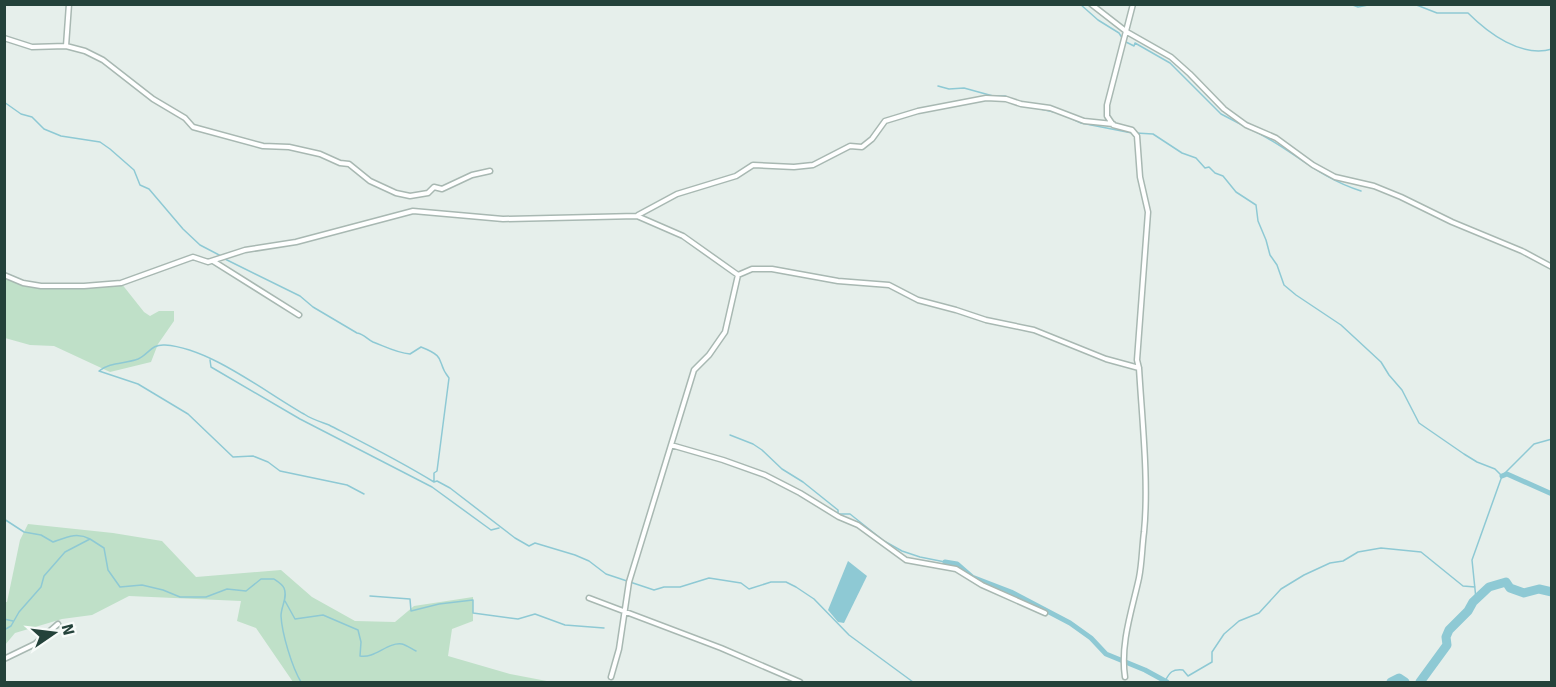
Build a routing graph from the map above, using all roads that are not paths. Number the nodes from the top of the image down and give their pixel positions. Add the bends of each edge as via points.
1 (69, 4) edge
2 (1092, 4) edge
3 (1133, 4) edge
4 (1126, 32) junction
5 (4, 38) edge
6 (66, 46) junction
7 (1113, 124) junction
8 (490, 171) dead end
9 (638, 216) junction
10 (213, 261) junction
11 (1551, 267) edge
12 (4, 275) edge
13 (738, 275) junction
14 (299, 315) dead end
15 (1139, 368) junction
16 (671, 445) junction
17 (589, 598) dead end
18 (623, 611) junction
19 (1045, 613) dead end
20 (58, 624) dead end
21 (4, 659) edge
22 (611, 677) dead end
23 (1125, 677) dead end
24 (800, 682) edge

1 - 6 street
2 - 4 street
3 - 4 street
4 - 7 street via 1107,105 1107,116
4 - 11 street via 1171,57 1224,110 1276,138 1312,165 1335,177 1401,197
5 - 6 street via 32,47
6 - 8 street via 103,60 193,127 263,146 320,154 349,164 370,181 396,193 428,193 434,187 442,189
7 - 9 street via 1084,121 1050,108 1006,99 953,103 885,121 862,147 850,146 813,165 753,165 735,176 676,194
7 - 15 street via 1132,130 1137,136 1148,212
9 - 10 street via 503,219 412,211
9 - 13 street via 683,236
10 - 12 street via 193,257 121,283 84,286 41,286
10 - 14 street
13 - 15 street via 752,269 772,269 889,285 918,300 1034,330
13 - 16 street via 725,332 694,370
15 - 23 street via 1144,529 1125,640
16 - 18 street
16 - 19 street via 765,476 858,525 906,560 956,569
17 - 18 street
18 - 22 street
18 - 24 street
20 - 21 street via 35,644

